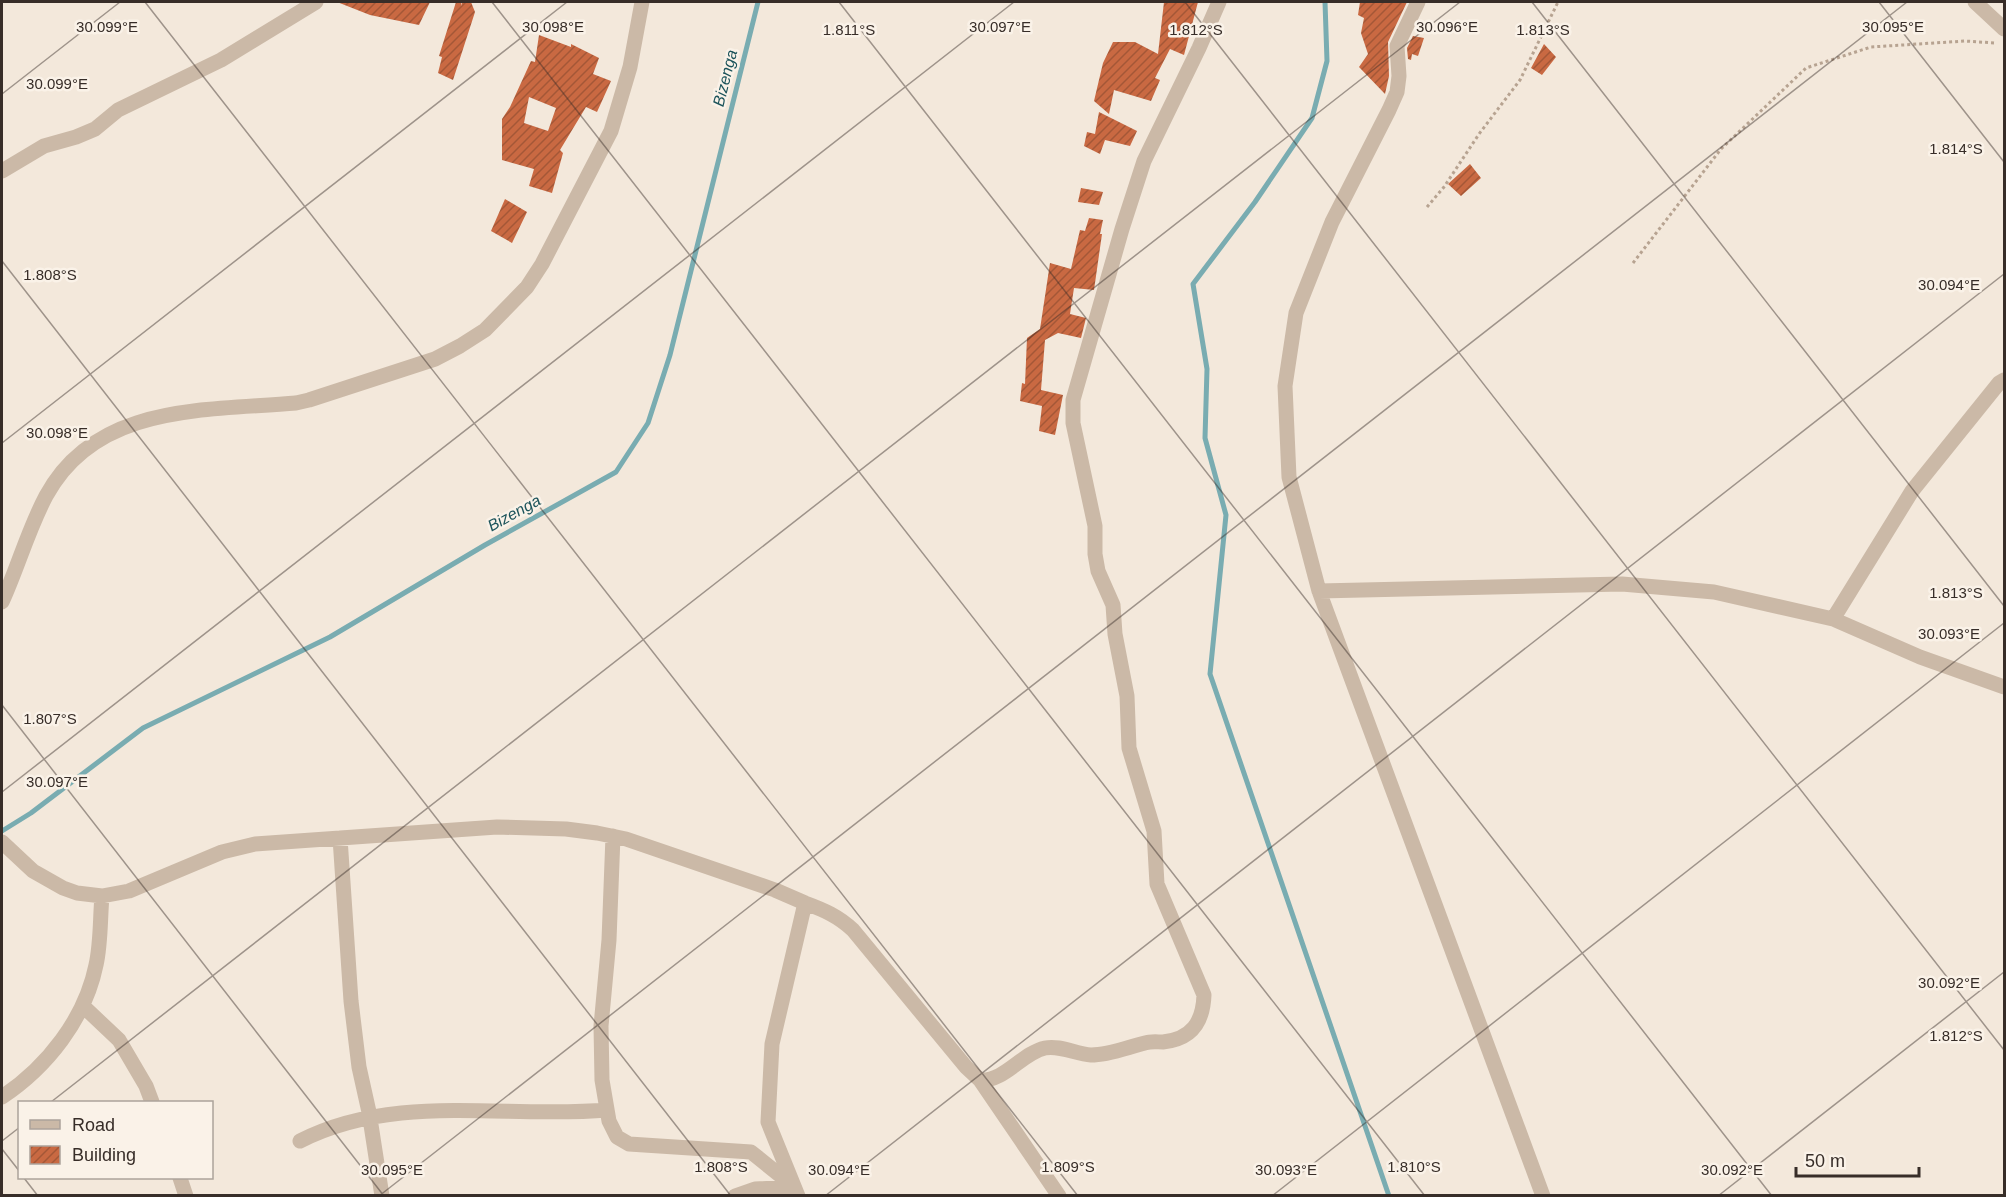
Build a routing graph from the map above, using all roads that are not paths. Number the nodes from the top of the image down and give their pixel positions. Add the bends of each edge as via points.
1 (316, 2) edge
2 (642, 2) edge
3 (1220, 2) edge
4 (1418, 2) edge
5 (1975, 2) edge
6 (2004, 29) edge
7 (2, 171) edge
8 (2004, 380) edge
9 (1319, 591) junction
10 (2, 602) edge
11 (1833, 619) junction
12 (2004, 687) edge
13 (613, 836) junction
14 (340, 838) junction
15 (2, 843) edge
16 (102, 896) junction
17 (805, 903) junction
18 (84, 1006) junction
19 (980, 1080) junction
20 (2, 1097) edge
21 (152, 1101) edge
22 (607, 1110) junction
23 (370, 1117) junction
24 (300, 1141) dead end
25 (180, 1179) edge
26 (796, 1191) edge
27 (186, 1196) edge
28 (382, 1196) edge
29 (735, 1196) edge
30 (1059, 1196) edge
31 (1543, 1196) edge

1 - 7 street via 221,60 118,110 95,129 44,146
2 - 10 street via 630,67 611,131 542,264 527,287 486,330 435,359 309,400 170,413 107,434 62,471 46,496
3 - 19 street via 1144,161 1072,411 1095,526 1098,571 1113,605 1127,696 1129,748 1154,831 1157,884 1204,995 1203,1010 1197,1024 1178,1038 1091,1055 1047,1048 997,1076
4 - 9 street via 1397,46 1399,76 1393,101 1332,222 1296,313 1285,386 1289,477
5 - 6 street
8 - 11 street via 1912,491
9 - 11 street via 1622,584 1714,592
9 - 31 street
11 - 12 street via 1920,657
13 - 14 street via 566,829 497,827
13 - 17 street
13 - 22 street via 601,1026
14 - 16 street via 270,842 222,852 129,891
14 - 23 street via 351,1001
15 - 16 street via 33,871 63,888
16 - 18 street via 96,965
17 - 19 street via 839,917 853,930
17 - 26 street via 772,1044 768,1122
18 - 20 street via 55,1050
18 - 21 street via 119,1040
19 - 30 street
22 - 23 street via 570,1113 458,1109
22 - 26 street via 617,1137 629,1144 751,1152
23 - 24 street
23 - 28 street
25 - 27 street
26 - 29 street via 755,1189

